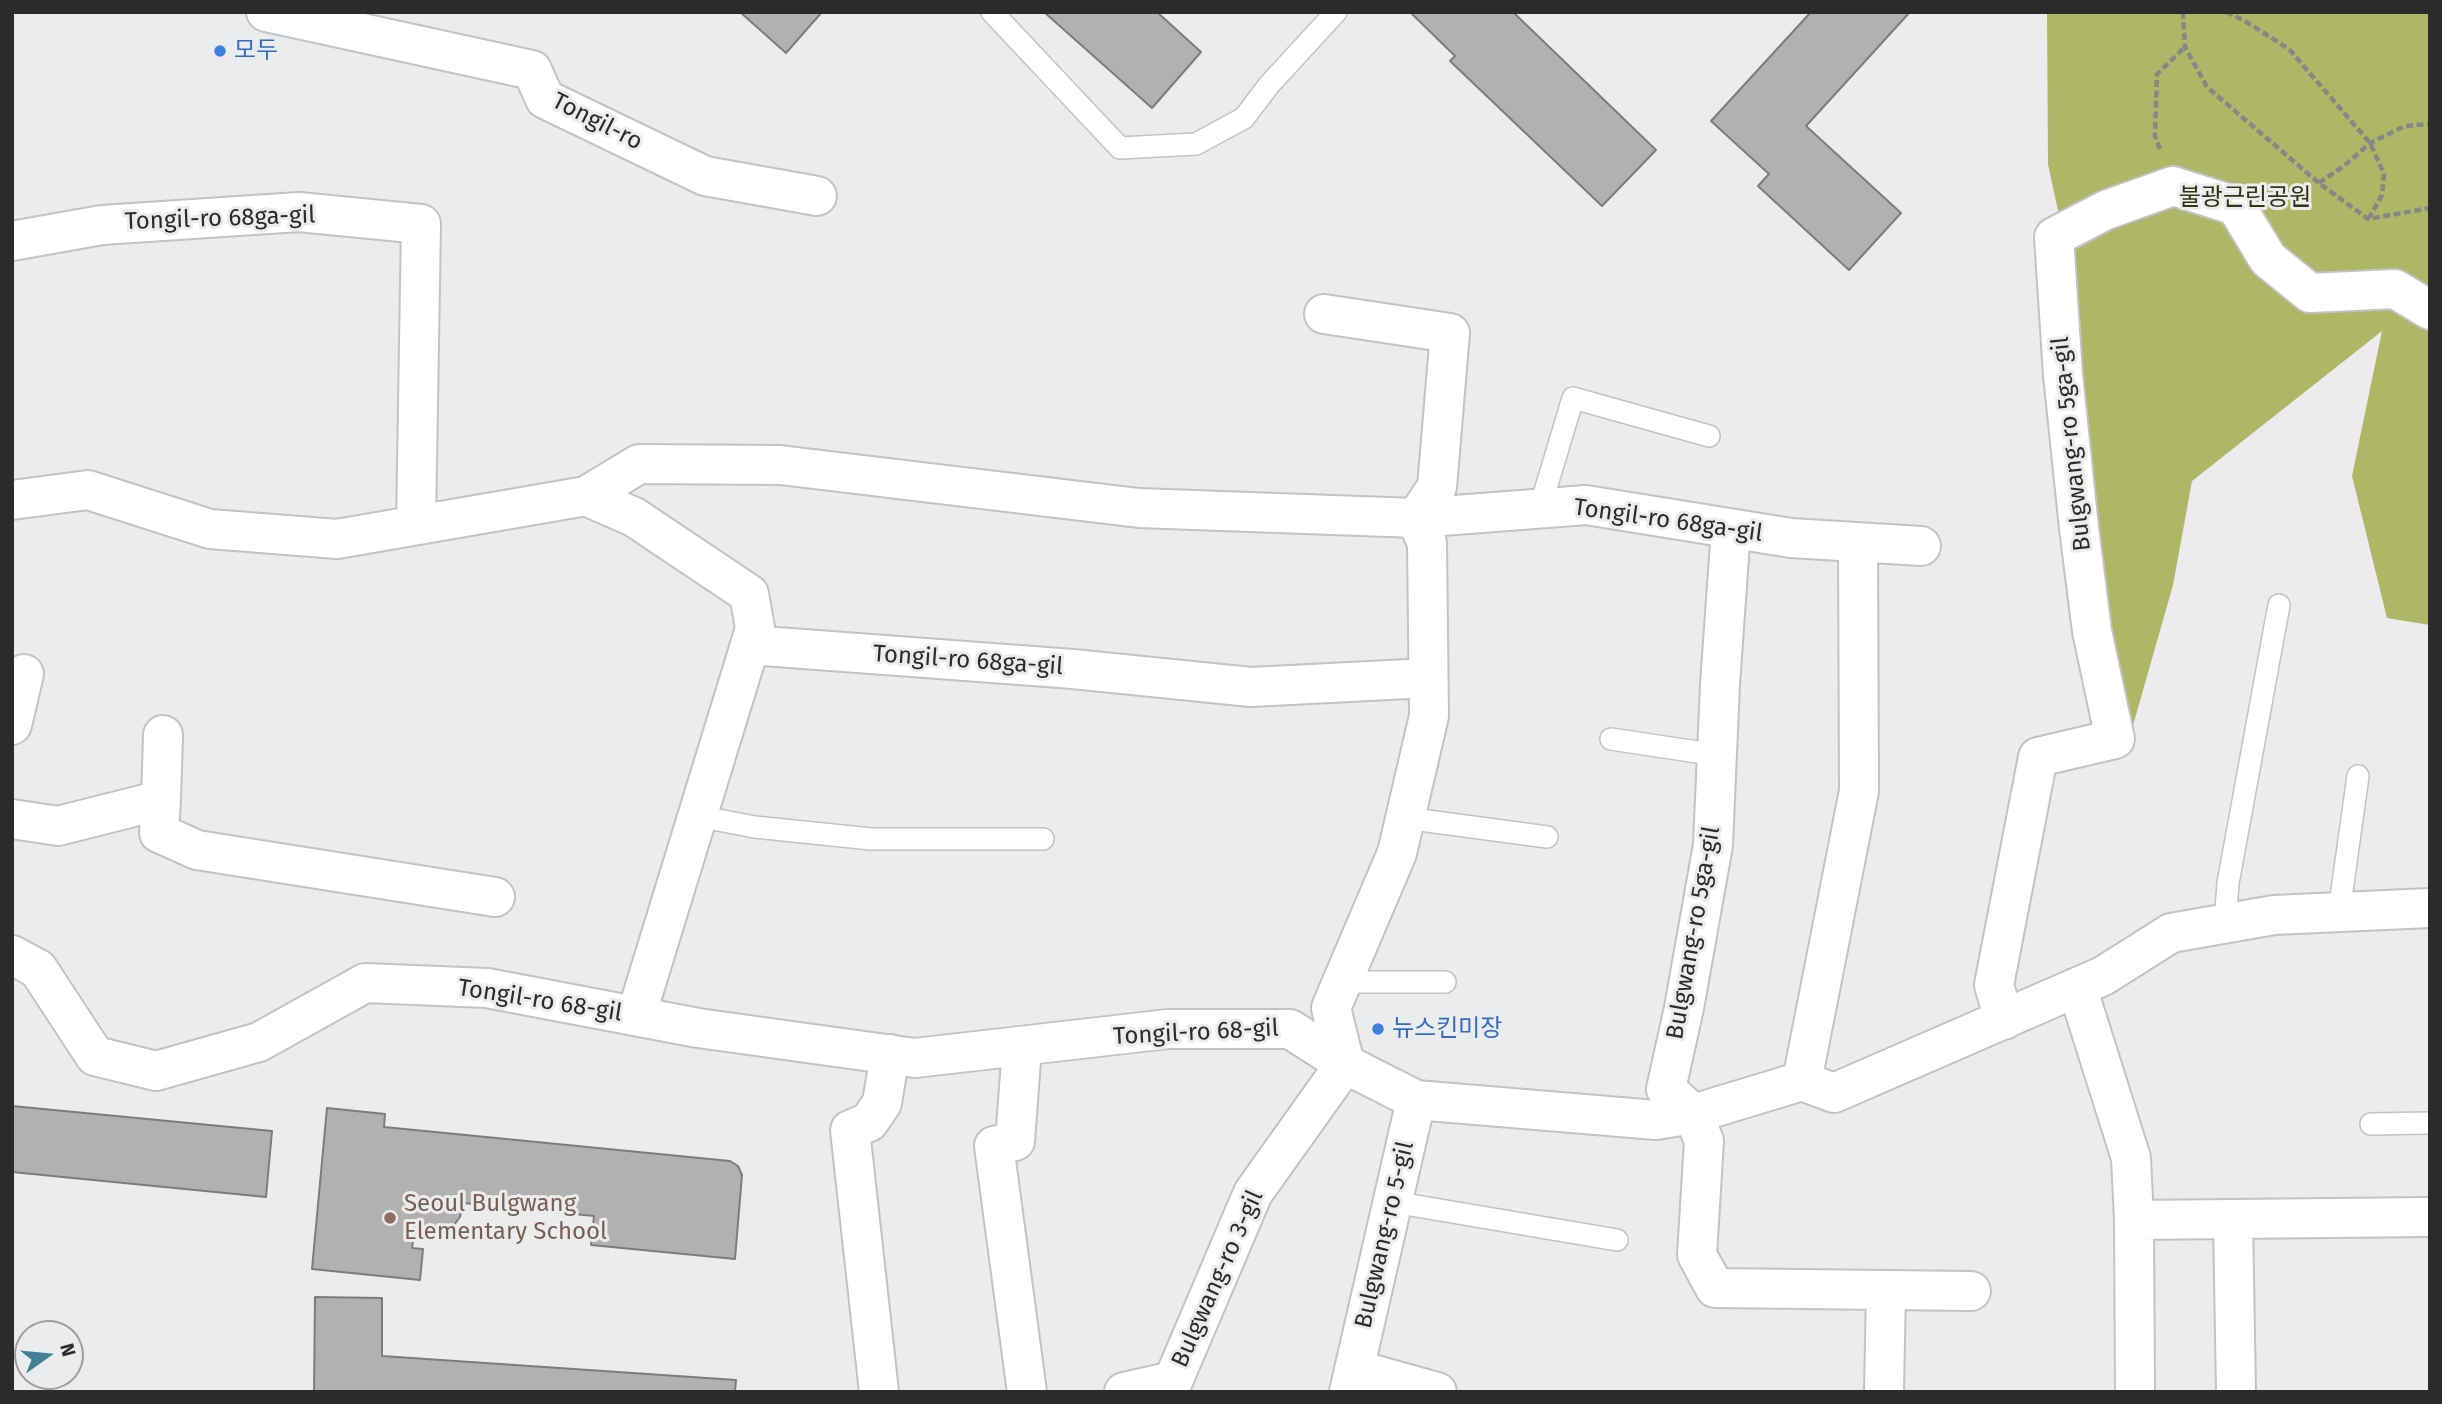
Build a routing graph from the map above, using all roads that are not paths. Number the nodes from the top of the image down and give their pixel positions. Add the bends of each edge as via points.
1 (266, 12) edge
2 (992, 12) edge
3 (1336, 12) edge
4 (817, 196) dead end
5 (12, 241) edge
6 (2430, 310) edge
7 (1324, 314) dead end
8 (1709, 436) dead end
9 (586, 496) junction
10 (12, 500) edge
11 (1540, 508) junction
12 (1416, 518) junction
13 (416, 525) junction
14 (1731, 528) junction
15 (1858, 542) junction
16 (1921, 546) dead end
17 (2279, 605) dead end
18 (750, 645) junction
19 (24, 674) dead end
20 (1428, 678) junction
21 (12, 725) edge
22 (163, 735) dead end
23 (1611, 739) dead end
24 (1717, 755) junction
25 (2358, 776) dead end
26 (161, 800) junction
27 (697, 816) junction
28 (1405, 818) junction
29 (12, 819) edge
30 (1547, 837) dead end
31 (1043, 839) dead end
32 (495, 897) dead end
33 (2430, 908) edge
34 (2339, 912) junction
35 (2225, 924) junction
36 (12, 955) edge
37 (1342, 982) junction
38 (1445, 982) dead end
39 (2077, 987) junction
40 (635, 1016) junction
41 (2004, 1020) junction
42 (1022, 1047) junction
43 (890, 1054) junction
44 (1345, 1063) junction
45 (1802, 1081) junction
46 (1416, 1100) junction
47 (1693, 1114) junction
48 (2430, 1123) edge
49 (2371, 1124) dead end
50 (1393, 1202) junction
51 (2430, 1217) edge
52 (2233, 1219) junction
53 (2134, 1220) junction
54 (1616, 1240) dead end
55 (1886, 1290) junction
56 (1971, 1291) dead end
57 (1352, 1381) edge
58 (879, 1392) edge
59 (1027, 1392) edge
60 (1124, 1392) edge
61 (1437, 1392) edge
62 (1884, 1392) edge
63 (2135, 1392) edge
64 (2236, 1392) edge

1 - 4 street, Tongil-ro via 532,70 545,99 705,176
2 - 3 lane via 1120,148 1196,144 1244,118
5 - 13 street, Tongil-ro 68ga-gil via 102,225 299,212 421,224
6 - 41 street, Bulgwang-ro 5ga-gil via 2395,289 2310,293 2268,259 2236,206 2173,186 2106,210 2054,237 2079,528 2092,631 2115,740 2038,757 1994,985
7 - 12 street via 1451,333 1437,487
8 - 11 lane via 1573,398
9 - 12 street, Tongil-ro 68ga-gil via 639,464 779,465 1139,508
9 - 13 street, Tongil-ro 68ga-gil
9 - 18 street via 634,516 749,594 755,628
10 - 13 street, Tongil-ro 68ga-gil via 88,490 210,529 337,539
11 - 12 street, Tongil-ro 68ga-gil
11 - 14 street, Tongil-ro 68ga-gil via 1586,505
12 - 20 street via 1427,543
14 - 15 street, Tongil-ro 68ga-gil
14 - 24 street, Bulgwang-ro 5ga-gil
15 - 16 street, Tongil-ro 68ga-gil
15 - 45 street via 1859,791
17 - 35 lane via 2228,883
18 - 20 street, Tongil-ro 68ga-gil via 1251,687
18 - 27 street, Tongil-ro 68-gil
19 - 21 street
20 - 28 street via 1429,716
22 - 26 street
23 - 24 lane
24 - 47 street, Bulgwang-ro 5ga-gil via 1713,845 1666,1089
25 - 34 lane
26 - 29 street via 58,826
26 - 32 street via 159,833 197,850
27 - 31 lane via 871,839
27 - 40 street, Tongil-ro 68-gil
28 - 30 lane
28 - 37 street via 1397,853
33 - 34 street
34 - 35 street via 2274,915
35 - 39 street via 2171,933
36 - 40 street, Tongil-ro 68-gil via 38,969 95,1056 156,1071 259,1042 365,984 487,988
37 - 38 lane
37 - 44 street via 1331,1009
39 - 41 street
39 - 53 street via 2131,1158
40 - 43 street, Tongil-ro 68-gil
41 - 45 street via 1834,1093
42 - 43 street, Tongil-ro 68-gil via 915,1058
42 - 44 street, Tongil-ro 68-gil via 1168,1029 1290,1029
42 - 59 street via 1015,1141 994,1146
43 - 58 street via 882,1103 869,1122 850,1130
44 - 46 street
44 - 60 street, Bulgwang-ro 3-gil via 1253,1193 1173,1381
45 - 47 street
46 - 47 street via 1656,1120
46 - 50 street, Bulgwang-ro 5-gil
47 - 55 street, Bulgwang-ro 5ga-gil via 1704,1141 1697,1255 1716,1288
48 - 49 lane
50 - 54 lane
50 - 57 street, Bulgwang-ro 5-gil
51 - 52 street
52 - 53 street
52 - 64 street
53 - 63 street
55 - 56 street, Bulgwang-ro 5ga-gil
55 - 62 street
57 - 61 street, Bulgwang-ro 5-gil

